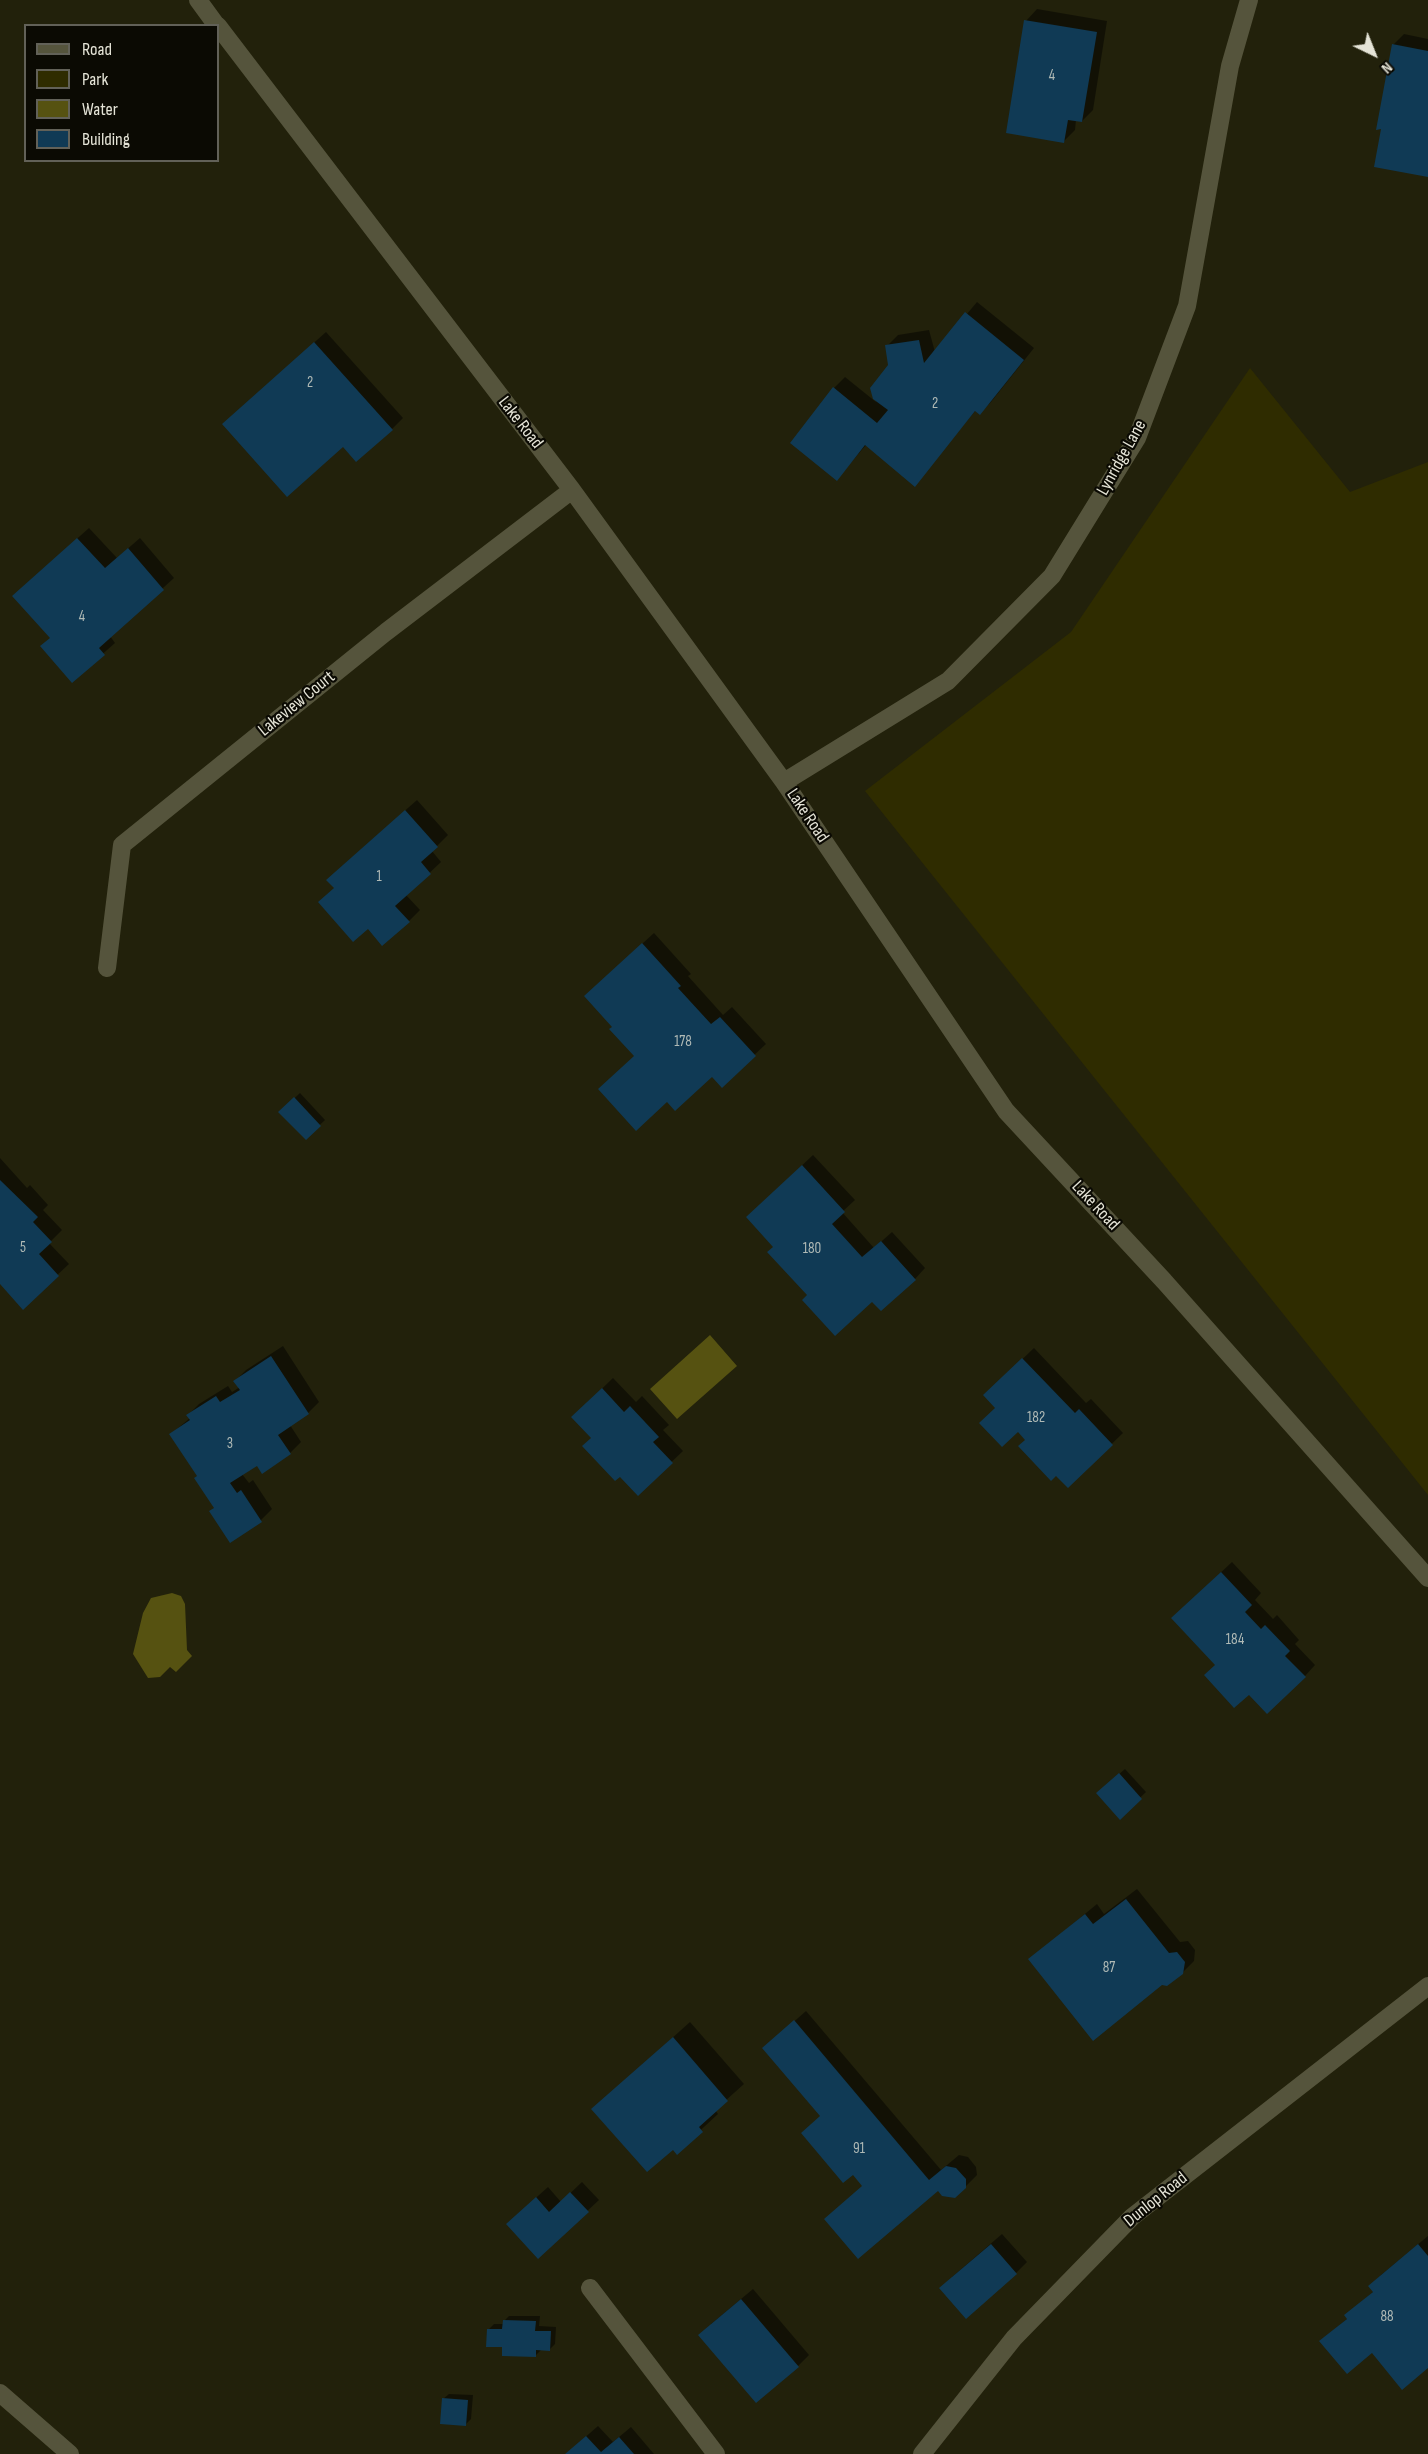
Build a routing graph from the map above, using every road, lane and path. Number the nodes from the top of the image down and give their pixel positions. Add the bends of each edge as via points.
1 (198, 0) edge
2 (1249, 0) edge
3 (216, 24) edge
4 (219, 29) edge
5 (572, 490) junction
6 (784, 782) junction
7 (107, 968) dead end
8 (1428, 1578) edge
9 (1428, 1986) edge
10 (590, 2288) dead end
11 (0, 2393) edge
12 (70, 2454) edge
13 (716, 2454) edge
14 (922, 2454) edge

1 - 3 street, Lake Road
2 - 6 street, Lynridge Lane via 1230,66 1187,306 1137,438 1052,576 948,681
4 - 5 street, Lake Road
5 - 6 street, Lake Road
5 - 7 street, Lakeview Court via 386,632 122,845
6 - 8 street, Lake Road via 1006,1111 1164,1281
9 - 14 street, Dunlop Road via 1132,2217 1014,2338
10 - 13 street
11 - 12 street

